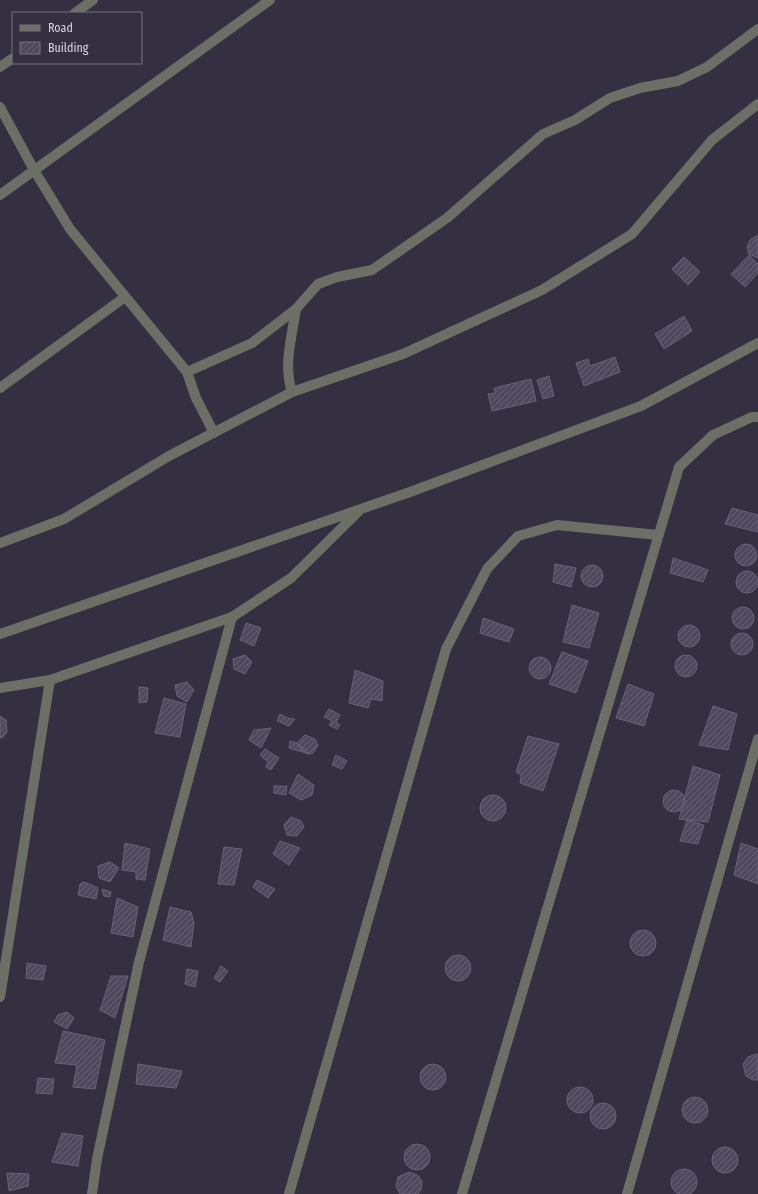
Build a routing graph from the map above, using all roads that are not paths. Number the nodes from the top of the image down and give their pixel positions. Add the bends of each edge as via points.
1 (93, 0) edge
2 (270, 0) edge
3 (76, 12) edge
4 (758, 29) edge
5 (12, 59) edge
6 (0, 67) edge
7 (758, 104) edge
8 (0, 107) edge
9 (34, 170) junction
10 (0, 195) edge
11 (125, 297) junction
12 (296, 308) junction
13 (758, 344) edge
14 (187, 372) junction
15 (0, 388) edge
16 (292, 392) junction
17 (758, 417) edge
18 (214, 433) junction
19 (362, 508) junction
20 (658, 535) junction
21 (0, 543) edge
22 (232, 617) junction
23 (0, 634) edge
24 (50, 680) junction
25 (0, 688) edge
26 (758, 739) edge
27 (0, 997) edge
28 (92, 1194) edge
29 (289, 1194) edge
30 (462, 1194) edge
31 (627, 1194) edge

1 - 3 street
2 - 9 street
4 - 12 street via 706,68 678,81 640,88 610,98 575,120 543,134 448,218 372,270 337,277 318,284
5 - 6 street
7 - 16 street via 712,140 632,234 542,290 403,354
8 - 9 street
9 - 10 street
9 - 11 street via 70,229
11 - 14 street
11 - 15 street
12 - 14 street via 252,343
12 - 16 street via 287,364 287,378
13 - 19 street via 641,406
14 - 18 street via 196,398
16 - 18 street
17 - 20 street via 752,417 713,435 679,467
18 - 21 street via 169,456 64,519
19 - 22 street via 291,578
19 - 23 street
20 - 29 street via 557,525 518,536 487,569 446,649
20 - 30 street
22 - 24 street
22 - 28 street via 140,962 97,1159
24 - 25 street
24 - 27 street
26 - 31 street

